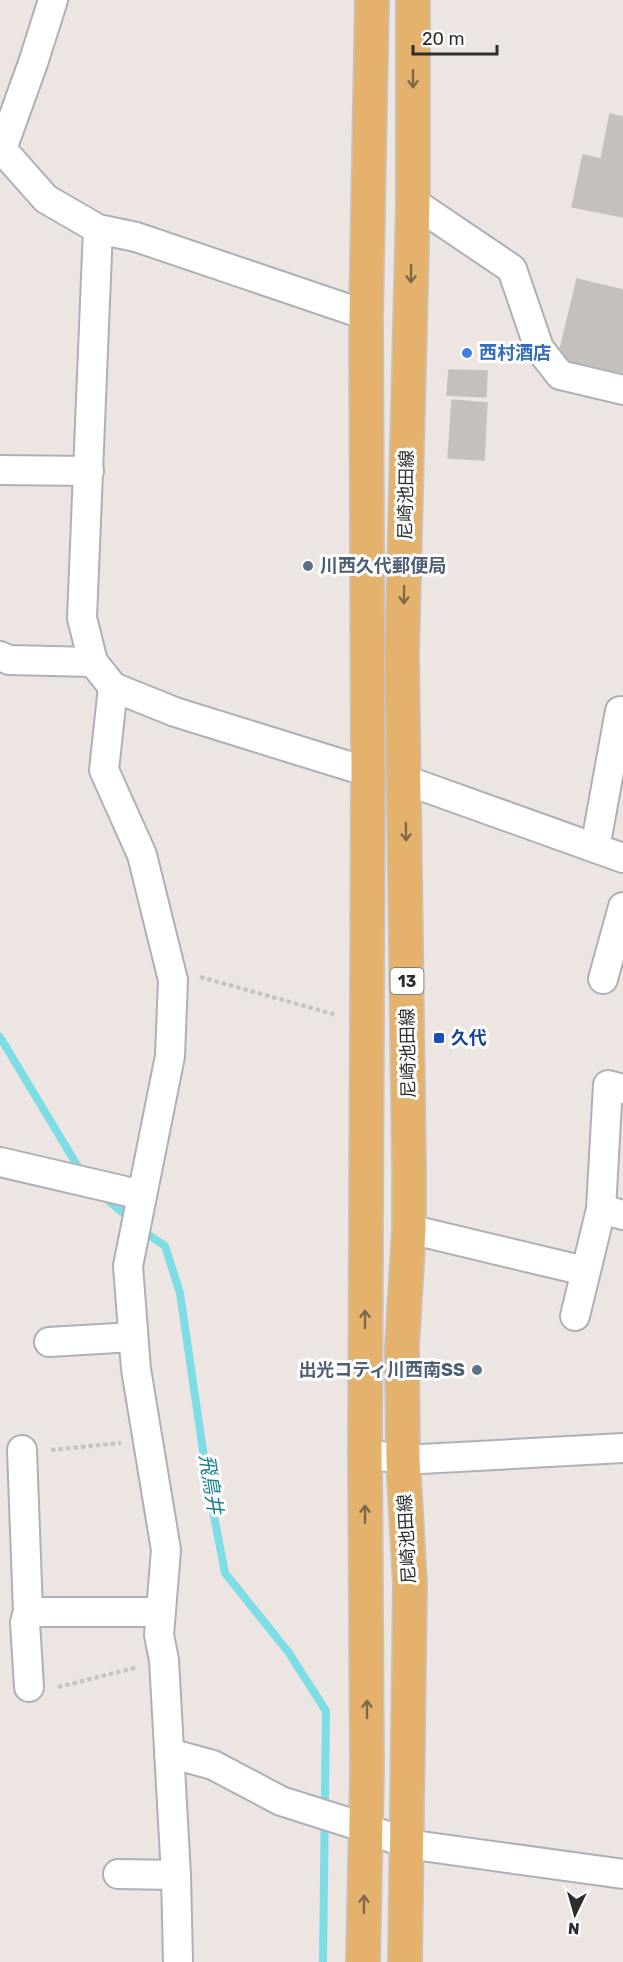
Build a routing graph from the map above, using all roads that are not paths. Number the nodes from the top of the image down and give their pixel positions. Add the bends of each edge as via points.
1 (53, 0) edge
2 (372, 0) edge
3 (413, 0) edge
4 (1, 148) edge
5 (412, 202) junction
6 (98, 229) junction
7 (366, 315) junction
8 (623, 390) edge
9 (0, 470) edge
10 (89, 471) junction
11 (0, 656) edge
12 (93, 662) junction
13 (113, 687) junction
14 (620, 711) dead end
15 (368, 772) junction
16 (405, 780) junction
17 (595, 848) junction
18 (623, 858) edge
19 (623, 907) edge
20 (603, 979) dead end
21 (623, 1089) edge
22 (0, 1162) edge
23 (142, 1195) junction
24 (612, 1212) edge
25 (409, 1229) junction
26 (585, 1271) junction
27 (575, 1316) dead end
28 (133, 1337) junction
29 (49, 1342) dead end
30 (623, 1448) edge
31 (22, 1450) road end
32 (365, 1453) junction
33 (403, 1460) junction
34 (28, 1611) junction
35 (160, 1612) junction
36 (29, 1687) road end
37 (169, 1753) junction
38 (366, 1828) junction
39 (407, 1844) junction
40 (118, 1874) dead end
41 (623, 1874) edge
42 (176, 1875) junction
43 (178, 1962) edge
44 (363, 1962) edge
45 (405, 1962) edge

1 - 4 street
2 - 7 main road, 尼崎池田線 / 13
3 -> 5 main road, 尼崎池田線 / 13
4 - 6 street via 46,199
5 - 8 street via 512,269 539,348 560,375
5 -> 16 main road, 尼崎池田線 / 13 via 402,654
6 - 7 street via 136,237
6 - 10 street
7 - 15 main road, 尼崎池田線 / 13
9 - 10 street
10 - 12 street via 82,618
11 - 12 street via 9,660
12 - 13 street
13 - 15 street via 175,712
13 - 23 street via 104,770 142,855 173,980 170,1056
14 - 17 street
32 -> 15 main road, 尼崎池田線 / 13
16 - 17 street
16 -> 25 main road, 尼崎池田線 / 13
17 - 18 street
19 - 20 street
21 - 24 street via 608,1085
22 - 23 street
23 - 28 street via 129,1266
24 - 26 street
25 - 26 street
25 - 33 main road, 尼崎池田線 / 13 via 402,1346
26 - 27 street
28 - 29 street
28 - 35 street via 146,1441 166,1550
30 - 33 street
31 - 34 street
32 - 33 street
38 -> 32 main road, 尼崎池田線 / 13
33 - 39 main road, 尼崎池田線 / 13 via 410,1584
34 - 35 street
34 - 36 street via 25,1622
35 - 37 street
37 - 38 street via 213,1765 281,1801
37 - 42 street
38 - 39 street
44 -> 38 main road, 尼崎池田線 / 13
39 - 41 street
39 - 45 main road, 尼崎池田線 / 13
40 - 42 street
42 - 43 street

